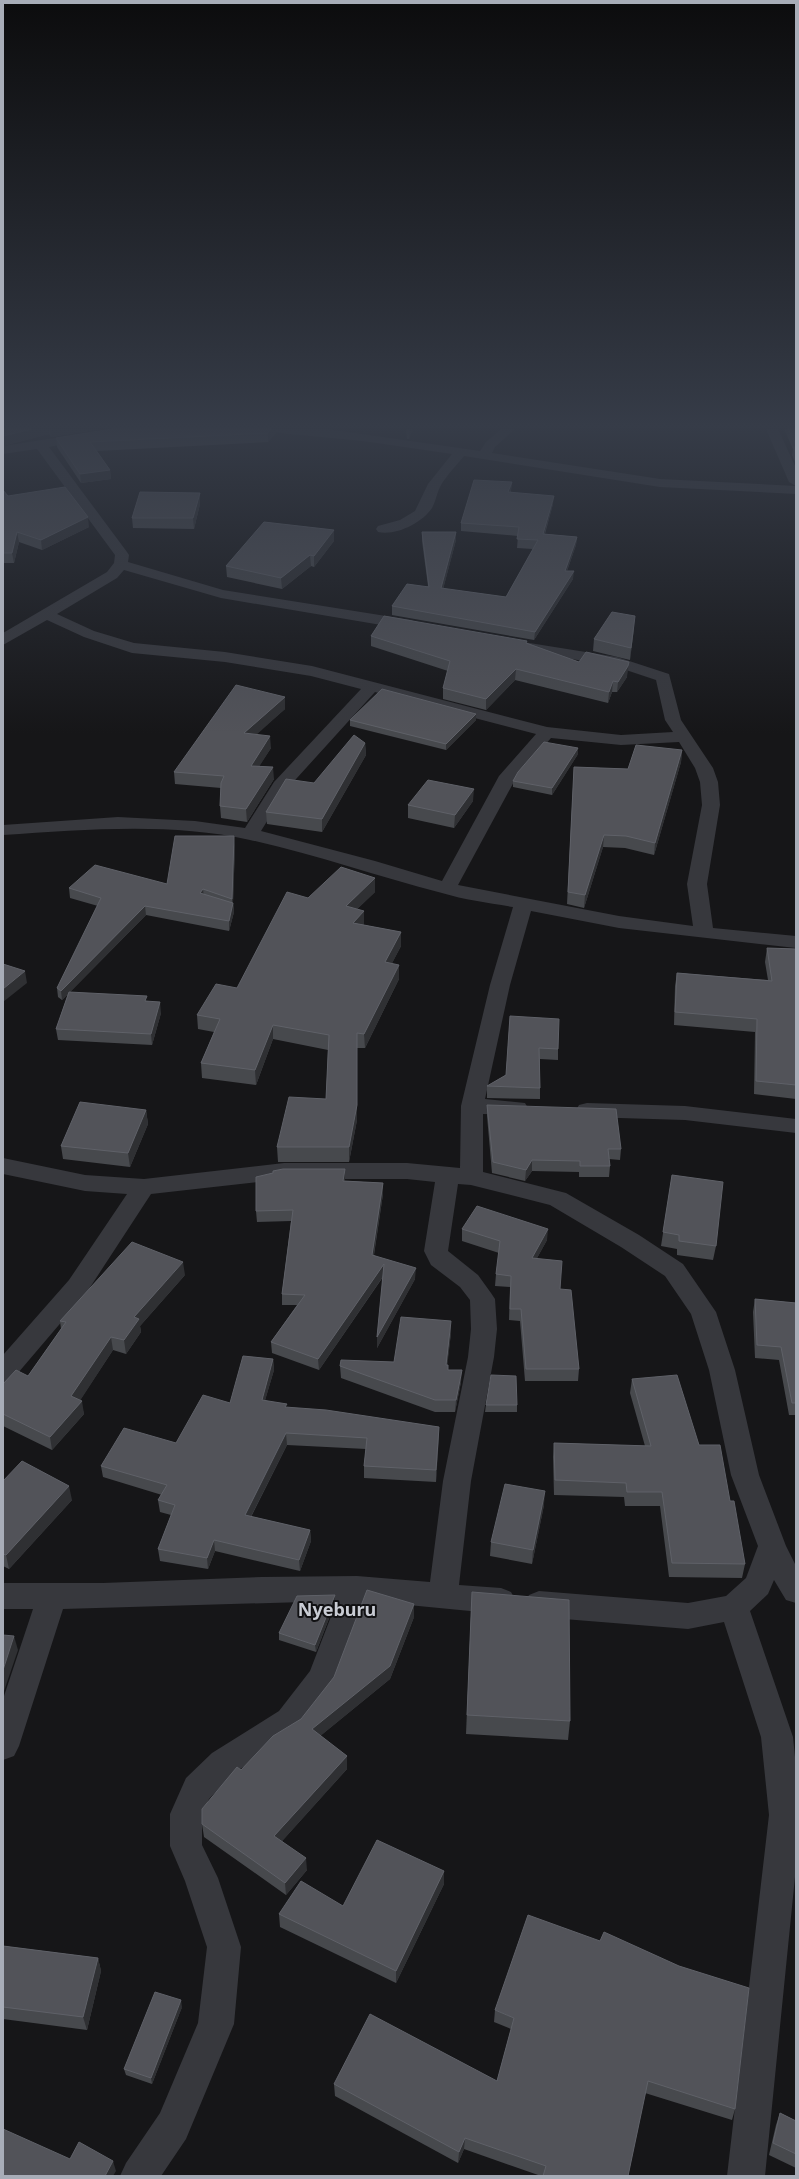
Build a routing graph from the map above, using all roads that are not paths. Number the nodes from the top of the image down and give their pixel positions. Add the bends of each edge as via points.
1 (103, 531) edge
2 (121, 564) junction
3 (47, 615) junction
4 (424, 628) edge
5 (3, 640) edge
6 (502, 643) edge
7 (372, 686) junction
8 (546, 732) junction
9 (683, 737) junction
10 (3, 830) edge
11 (250, 834) junction
12 (447, 889) junction
13 (524, 903) junction
14 (704, 933) junction
15 (796, 942) edge
16 (472, 1106) junction
17 (535, 1109) edge
18 (567, 1110) edge
19 (796, 1126) edge
20 (3, 1166) edge
21 (459, 1176) junction
22 (144, 1187) junction
23 (3, 1373) edge
24 (772, 1546) junction
25 (357, 1588) junction
26 (796, 1591) edge
27 (443, 1595) junction
28 (3, 1596) edge
29 (52, 1596) junction
30 (734, 1607) junction
31 (3, 1746) edge
32 (139, 2176) edge
33 (746, 2176) edge

1 - 2 street via 122,556
2 - 3 street via 112,575
2 - 4 street via 221,594
3 - 5 street
3 - 7 street via 89,634 132,648 271,664
6 - 9 street via 617,662 663,677 672,720
7 - 8 street
7 - 11 street via 280,786
8 - 9 street via 602,739
8 - 12 street via 508,776
9 - 14 street via 704,768 709,782 711,805 697,884
10 - 11 street via 118,822 195,826
11 - 12 street
12 - 13 street
13 - 14 street via 619,922
13 - 16 street via 500,986
14 - 15 street
16 - 17 street
16 - 21 street
18 - 19 street via 684,1113
20 - 22 street via 85,1182
21 - 22 street via 342,1170 284,1172
21 - 24 street via 558,1199 674,1270 703,1312 722,1370 745,1475
21 - 27 street via 436,1251 440,1259 469,1281 482,1299 484,1329 457,1481
22 - 23 street via 78,1286
24 - 26 street
24 - 30 street via 758,1585
25 - 27 street
25 - 29 street
25 - 32 street via 322,1679 295,1715 290,1721 223,1763 197,1789 186,1814 186,1846 201,1878 224,1947 216,2024 173,2126
27 - 30 street via 688,1616
28 - 29 street
29 - 31 street
30 - 33 street via 777,1737 785,1815

